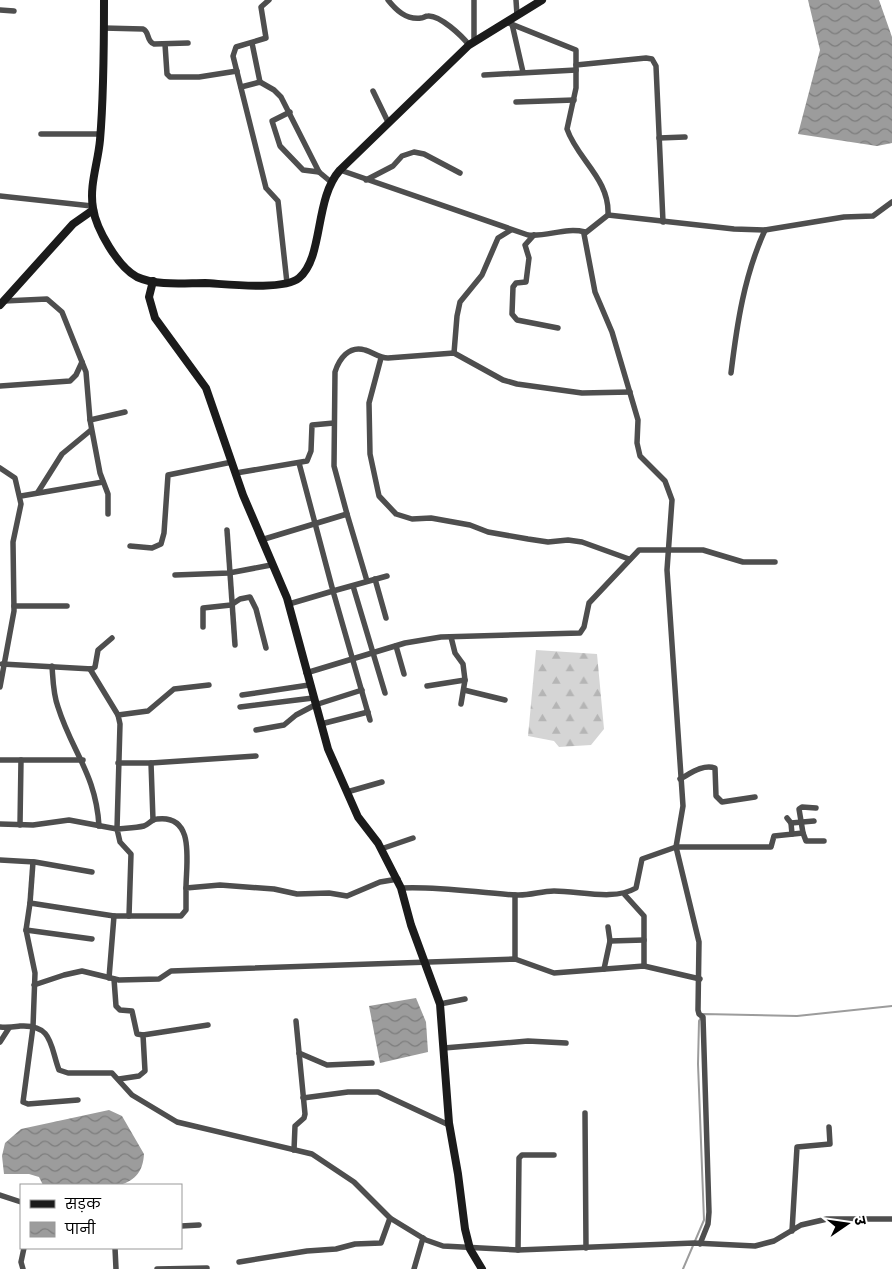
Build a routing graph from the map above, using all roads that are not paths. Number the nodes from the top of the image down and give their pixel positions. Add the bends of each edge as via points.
1 (104, 0) edge
2 (269, 0) edge
3 (388, 0) edge
4 (474, 0) edge
5 (516, 0) edge
6 (542, 0) edge
7 (0, 10) edge
8 (14, 11) dead end
9 (517, 15) junction
10 (509, 23) junction
11 (103, 28) junction
12 (188, 43) dead end
13 (252, 43) junction
14 (472, 43) junction
15 (165, 44) junction
16 (576, 68) junction
17 (237, 71) junction
18 (523, 72) junction
19 (484, 75) dead end
20 (260, 82) junction
21 (241, 87) junction
22 (373, 91) dead end
23 (574, 100) junction
24 (516, 102) dead end
25 (290, 112) junction
26 (388, 122) junction
27 (41, 134) dead end
28 (100, 134) junction
29 (685, 137) dead end
30 (659, 138) junction
31 (340, 170) junction
32 (319, 172) junction
33 (460, 173) dead end
34 (366, 180) junction
35 (331, 182) junction
36 (0, 196) edge
37 (892, 202) edge
38 (93, 208) junction
39 (608, 216) junction
40 (663, 222) junction
41 (511, 230) junction
42 (765, 230) junction
43 (585, 232) junction
44 (534, 236) junction
45 (153, 281) junction
46 (287, 283) junction
47 (2, 303) edge
48 (558, 328) dead end
49 (454, 353) junction
50 (382, 358) junction
51 (82, 362) junction
52 (731, 373) dead end
53 (0, 386) edge
54 (630, 392) junction
55 (125, 412) dead end
56 (90, 420) junction
57 (334, 423) junction
58 (91, 430) junction
59 (232, 462) junction
60 (299, 463) junction
61 (0, 468) edge
62 (236, 473) junction
63 (103, 482) junction
64 (38, 492) junction
65 (21, 496) junction
66 (108, 514) dead end
67 (347, 514) junction
68 (314, 524) junction
69 (227, 530) dead end
70 (261, 540) junction
71 (130, 546) dead end
72 (667, 549) junction
73 (629, 559) junction
74 (775, 562) dead end
75 (271, 565) junction
76 (229, 572) junction
77 (175, 576) dead end
78 (387, 576) dead end
79 (375, 579) junction
80 (367, 582) junction
81 (353, 586) junction
82 (333, 591) junction
83 (289, 604) junction
84 (231, 605) junction
85 (14, 606) junction
86 (67, 606) dead end
87 (386, 618) dead end
88 (203, 627) dead end
89 (451, 637) junction
90 (112, 638) dead end
91 (235, 645) dead end
92 (396, 646) junction
93 (266, 648) dead end
94 (372, 652) junction
95 (353, 658) junction
96 (2, 664) edge
97 (52, 666) junction
98 (90, 669) junction
99 (306, 673) junction
100 (404, 674) dead end
101 (465, 680) junction
102 (209, 685) dead end
103 (309, 685) junction
104 (427, 686) dead end
105 (0, 687) edge
106 (362, 690) junction
107 (464, 690) junction
108 (385, 693) dead end
109 (242, 695) dead end
110 (505, 700) dead end
111 (314, 702) junction
112 (461, 704) dead end
113 (240, 707) dead end
114 (368, 712) junction
115 (118, 715) junction
116 (370, 720) dead end
117 (321, 724) junction
118 (256, 730) dead end
119 (256, 756) dead end
120 (0, 760) edge
121 (21, 760) junction
122 (83, 760) junction
123 (151, 762) junction
124 (118, 763) junction
125 (680, 779) junction
126 (382, 782) dead end
127 (346, 792) junction
128 (755, 797) dead end
129 (816, 808) dead end
130 (153, 820) junction
131 (800, 821) junction
132 (814, 821) dead end
133 (0, 824) edge
134 (20, 825) junction
135 (99, 826) junction
136 (117, 830) junction
137 (803, 833) junction
138 (792, 834) junction
139 (413, 838) dead end
140 (824, 841) dead end
141 (676, 847) junction
142 (381, 849) junction
143 (0, 860) edge
144 (34, 862) junction
145 (92, 872) dead end
146 (398, 879) junction
147 (186, 888) junction
148 (401, 888) junction
149 (515, 895) junction
150 (625, 895) junction
151 (30, 903) junction
152 (114, 916) junction
153 (129, 916) junction
154 (608, 926) dead end
155 (26, 930) junction
156 (92, 939) dead end
157 (644, 940) junction
158 (610, 941) junction
159 (515, 959) junction
160 (423, 961) junction
161 (644, 966) junction
162 (604, 969) junction
163 (112, 979) junction
164 (700, 979) junction
165 (34, 986) junction
166 (465, 999) dead end
167 (440, 1004) junction
168 (296, 1021) dead end
169 (208, 1025) dead end
170 (0, 1027) edge
171 (33, 1027) junction
172 (9, 1028) junction
173 (143, 1035) junction
174 (0, 1042) edge
175 (566, 1043) dead end
176 (444, 1048) junction
177 (299, 1053) junction
178 (372, 1063) dead end
179 (119, 1080) junction
180 (303, 1098) junction
181 (78, 1100) dead end
182 (584, 1113) dead end
183 (449, 1125) junction
184 (829, 1127) dead end
185 (289, 1150) junction
186 (554, 1154) dead end
187 (0, 1195) edge
188 (20, 1202) edge
189 (390, 1218) junction
190 (892, 1219) edge
191 (199, 1225) dead end
192 (182, 1226) edge
193 (792, 1230) junction
194 (423, 1238) junction
195 (697, 1243) junction
196 (470, 1248) junction
197 (586, 1248) junction
198 (24, 1249) edge
199 (115, 1249) edge
200 (518, 1250) junction
201 (239, 1262) dead end
202 (208, 1268) dead end
203 (23, 1269) edge
204 (116, 1269) edge
205 (157, 1269) edge
206 (414, 1269) edge
207 (482, 1269) edge

1 - 11 street
2 - 13 street via 261,7 266,38
3 - 14 street via 405,16 431,16 457,30
4 - 14 street
5 - 9 street
6 - 9 street
7 - 8 street
9 - 10 street
10 - 14 street
10 - 16 street via 573,47 576,50
10 - 18 street
11 - 15 street via 143,29 151,43
11 - 28 street
12 - 15 street
13 - 17 street via 234,49
13 - 20 street
14 - 26 street
15 - 17 street via 167,74 170,77 199,77
16 - 18 street
16 - 23 street
16 - 30 street via 652,59 656,66
17 - 21 street
18 - 19 street
20 - 21 street
20 - 25 street via 274,90
21 - 46 street via 266,188 278,201
22 - 26 street
23 - 24 street
23 - 39 street via 567,128 600,181 608,204
25 - 32 street
25 - 32 street via 272,121 280,146 303,170
26 - 31 street
27 - 28 street
28 - 38 street
29 - 30 street
30 - 40 street
31 - 34 street
31 - 35 street
32 - 35 street
33 - 34 street via 414,152 402,156 393,166
34 - 41 street
35 - 46 street via 308,266 298,279
36 - 38 street
37 - 42 street via 873,216 844,217
38 - 45 street via 106,240 122,266 137,277
38 - 47 street via 73,224
39 - 40 street
39 - 43 street
40 - 42 street
41 - 44 street
41 - 49 street via 498,238 482,276 460,302
42 - 52 street via 748,275
43 - 44 street via 566,230
43 - 54 street via 595,292 612,332
44 - 48 street via 525,244 528,258 526,282 514,284 512,314 516,320
45 - 46 street
45 - 59 street via 149,297 155,318 206,388
47 - 51 street via 36,298 54,302 62,312
49 - 50 street
49 - 54 street via 502,380 518,384 591,393
50 - 57 street via 361,349 343,355 335,372
50 - 73 street via 369,402 370,454 379,496 396,514 412,519 431,518 528,539 582,542
51 - 53 street via 70,381
51 - 56 street via 87,379
54 - 72 street via 638,420 640,456 665,481 672,500
55 - 56 street
56 - 58 street
57 - 60 street via 312,425 310,458
57 - 67 street via 334,466
58 - 63 street
58 - 64 street via 62,454
59 - 62 street
59 - 71 street via 168,475 161,544 152,548
60 - 62 street
60 - 68 street
61 - 65 street via 15,478
62 - 70 street
63 - 64 street
63 - 66 street via 108,494
64 - 65 street
65 - 85 street via 13,542
67 - 68 street
67 - 80 street
68 - 70 street
68 - 82 street
69 - 76 street
70 - 75 street
72 - 73 street via 638,550
72 - 74 street via 703,550 743,562
72 - 125 street
73 - 89 street via 589,603 580,633
75 - 76 street
75 - 83 street
76 - 77 street
76 - 84 street
78 - 79 street
79 - 80 street
79 - 87 street
80 - 81 street
81 - 82 street
81 - 94 street
82 - 83 street
82 - 95 street
83 - 99 street
84 - 88 street via 203,608
84 - 91 street
84 - 93 street via 240,599 253,599
85 - 86 street
85 - 96 street
89 - 92 street
89 - 101 street via 464,664
90 - 98 street via 98,650 95,667
92 - 94 street
92 - 100 street
94 - 95 street
94 - 108 street
95 - 99 street
95 - 106 street
96 - 97 street
96 - 105 street
97 - 98 street
97 - 122 street via 58,707
98 - 115 street
99 - 103 street
101 - 104 street
101 - 107 street
102 - 115 street via 174,689 148,711
103 - 109 street
103 - 111 street
106 - 111 street
106 - 114 street
107 - 110 street
107 - 112 street
111 - 113 street
111 - 117 street
111 - 118 street via 284,725
114 - 116 street
114 - 117 street
115 - 124 street
117 - 127 street
119 - 123 street
120 - 121 street
121 - 122 street
121 - 134 street
122 - 135 street via 96,800
123 - 124 street
123 - 130 street
124 - 136 street
125 - 128 street via 695,770 712,767 716,768 716,796 722,802
125 - 141 street via 683,806
126 - 127 street
127 - 142 street via 358,817
129 - 131 street via 799,809
130 - 136 street via 143,826
130 - 147 street via 172,821 181,825 185,832
131 - 132 street
131 - 137 street
131 - 138 street via 789,820
133 - 134 street
134 - 135 street via 69,820
135 - 136 street
136 - 153 street via 120,842 131,854
137 - 138 street
137 - 140 street via 806,841
138 - 141 street via 774,836 772,847
139 - 142 street
141 - 150 street via 642,859 636,888
141 - 164 street via 699,942
142 - 146 street
143 - 144 street
144 - 145 street
144 - 151 street
146 - 147 street via 347,896 220,885
146 - 148 street
147 - 153 street via 186,910 181,916
148 - 149 street via 446,888
148 - 160 street
149 - 150 street via 551,891
149 - 159 street
150 - 157 street via 644,916
151 - 152 street
151 - 155 street
152 - 153 street
152 - 163 street
154 - 158 street
155 - 156 street
155 - 165 street via 34,961
157 - 158 street
157 - 161 street
158 - 162 street
159 - 160 street
159 - 162 street via 554,973
160 - 163 street via 180,970 153,980
160 - 167 street
161 - 162 street
161 - 164 street
163 - 165 street via 82,971
163 - 173 street via 116,1006 120,1010 132,1011 137,1034
164 - 195 street via 709,1212 708,1224
165 - 171 street
166 - 167 street
167 - 176 street
168 - 177 street
169 - 173 street
170 - 172 street
171 - 172 street
171 - 179 street via 43,1030 48,1036 59,1070 68,1073 106,1071
171 - 181 street via 23,1102
172 - 174 street
173 - 179 street via 145,1071 139,1076
175 - 176 street via 528,1040
176 - 183 street
177 - 178 street via 327,1065
177 - 180 street
179 - 185 street via 132,1095 177,1122
180 - 183 street via 378,1092
180 - 185 street via 304,1118 295,1126
182 - 197 street
183 - 196 street
184 - 193 street via 830,1144 797,1147
185 - 189 street via 312,1154 354,1182
186 - 200 street via 522,1155 519,1158
187 - 188 street
189 - 194 street
189 - 201 street via 383,1241 379,1244 358,1244
190 - 193 street via 827,1218
191 - 192 street
193 - 195 street via 774,1241 755,1246
194 - 196 street via 443,1246
194 - 206 street
195 - 197 street
196 - 200 street
196 - 207 street
197 - 200 street
198 - 203 street
199 - 204 street
202 - 205 street

